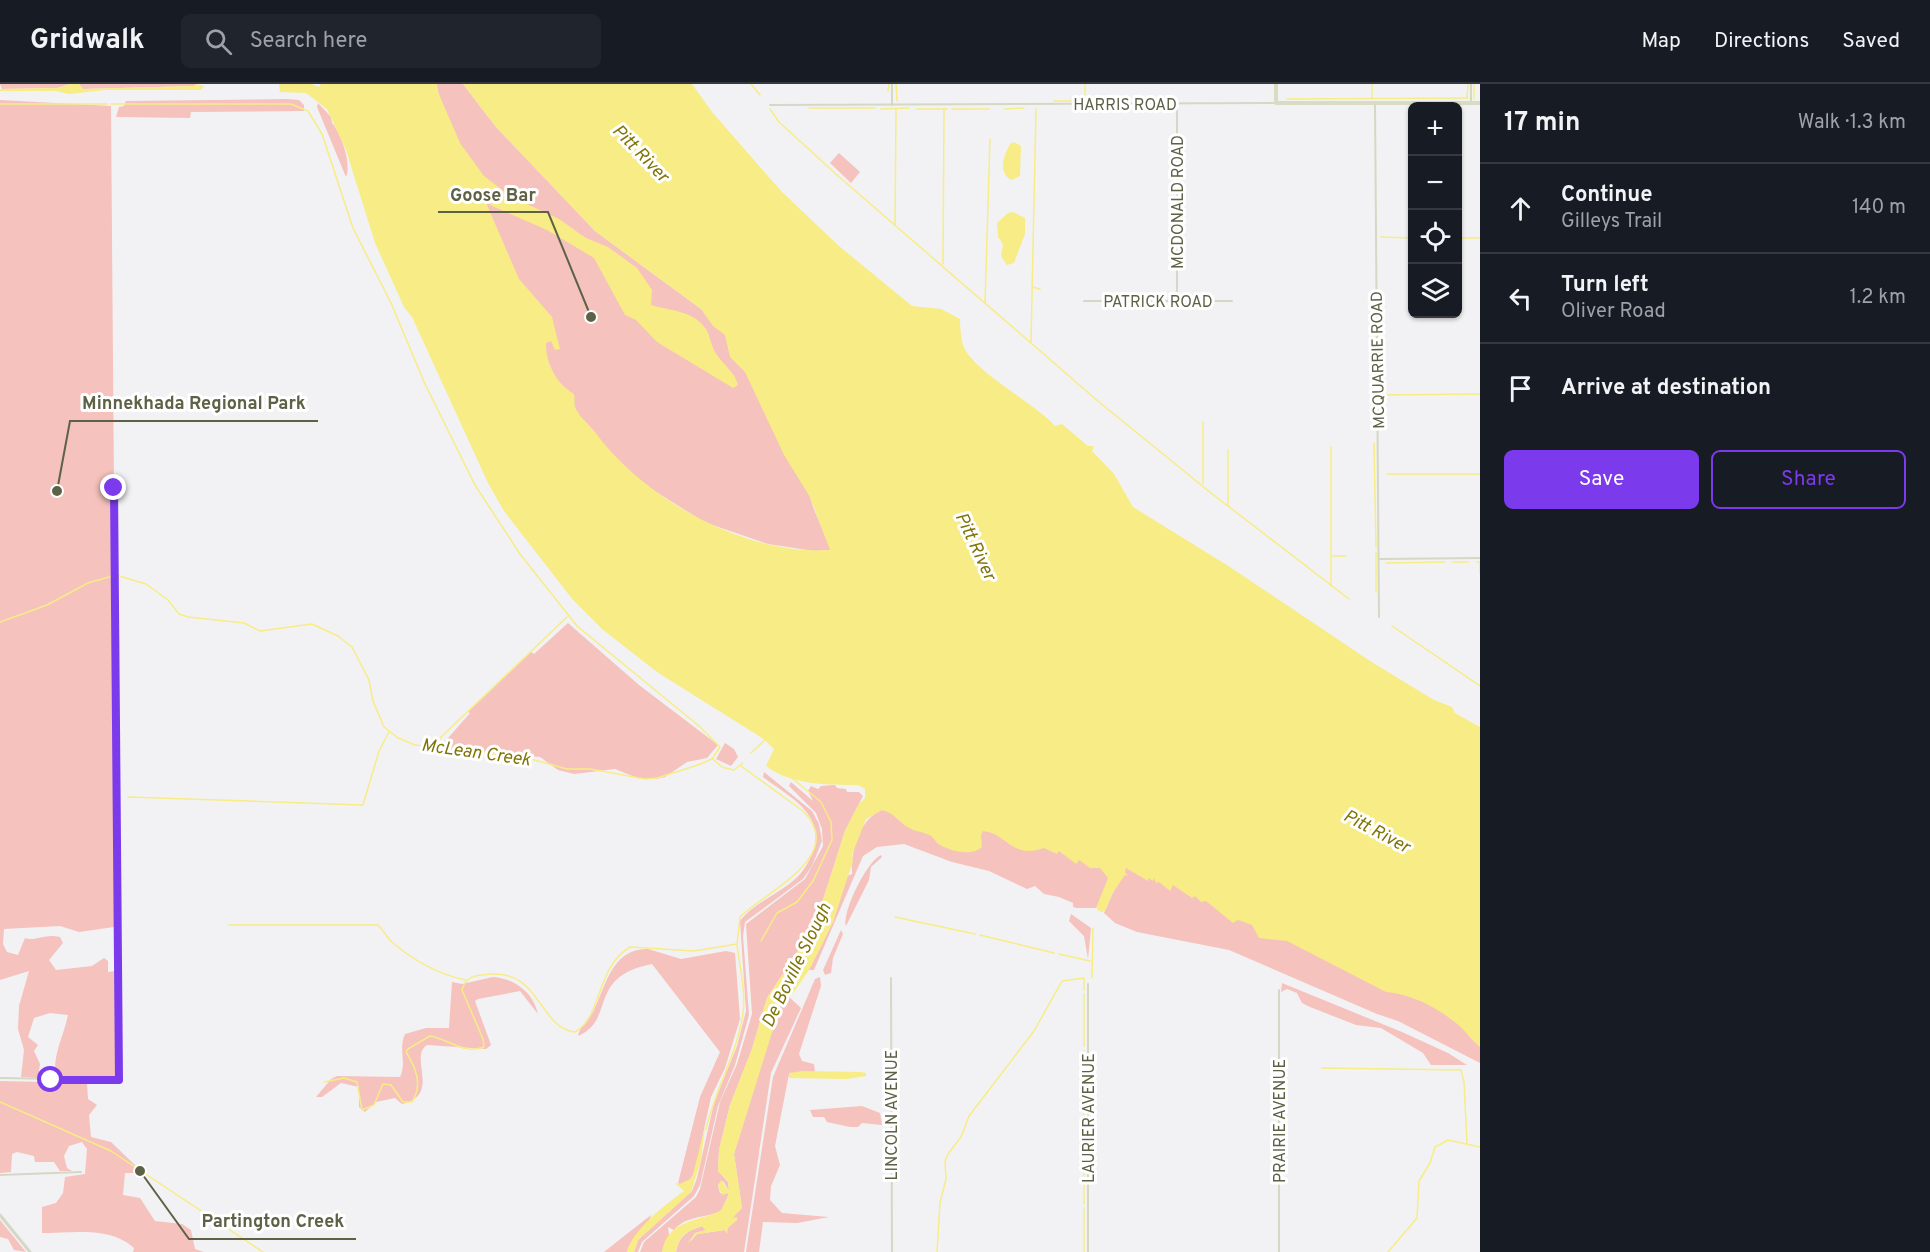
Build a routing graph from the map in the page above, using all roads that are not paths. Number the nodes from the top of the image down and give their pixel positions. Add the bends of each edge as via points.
1 (892, 84) edge
2 (1276, 84) edge
3 (1471, 84) edge
4 (1276, 103) junction
5 (1375, 103) junction
6 (1471, 103) junction
7 (1480, 103) edge
8 (1177, 104) junction
9 (770, 105) dead end
10 (892, 105) junction
11 (1177, 300) junction
12 (1084, 301) dead end
13 (1232, 302) dead end
14 (114, 488) dead end
15 (1480, 558) edge
16 (1379, 559) junction
17 (1379, 617) dead end
18 (891, 978) dead end
19 (1088, 984) dead end
20 (1280, 990) dead end
21 (0, 1078) edge
22 (81, 1172) dead end
23 (0, 1174) edge
24 (0, 1215) edge
25 (30, 1252) edge
26 (892, 1252) edge
27 (1088, 1252) edge
28 (1279, 1252) edge

1 - 10 street
2 - 4 main road
3 - 6 street
4 - 5 main road, HARRIS ROAD
4 - 8 street, HARRIS ROAD
5 - 6 main road, HARRIS ROAD
5 - 16 street, MCQUARRIE ROAD
6 - 7 main road, HARRIS ROAD
8 - 10 street, HARRIS ROAD
8 - 11 street, MCDONALD ROAD
9 - 10 street, HARRIS ROAD
11 - 12 street, PATRICK ROAD
11 - 13 street, PATRICK ROAD
14 - 21 street via 119,1080
15 - 16 street
16 - 17 street, MCQUARRIE ROAD
18 - 26 street, LINCOLN AVENUE
19 - 27 street, LAURIER AVENUE
20 - 28 street, PRAIRIE AVENUE
22 - 23 street
24 - 25 street

